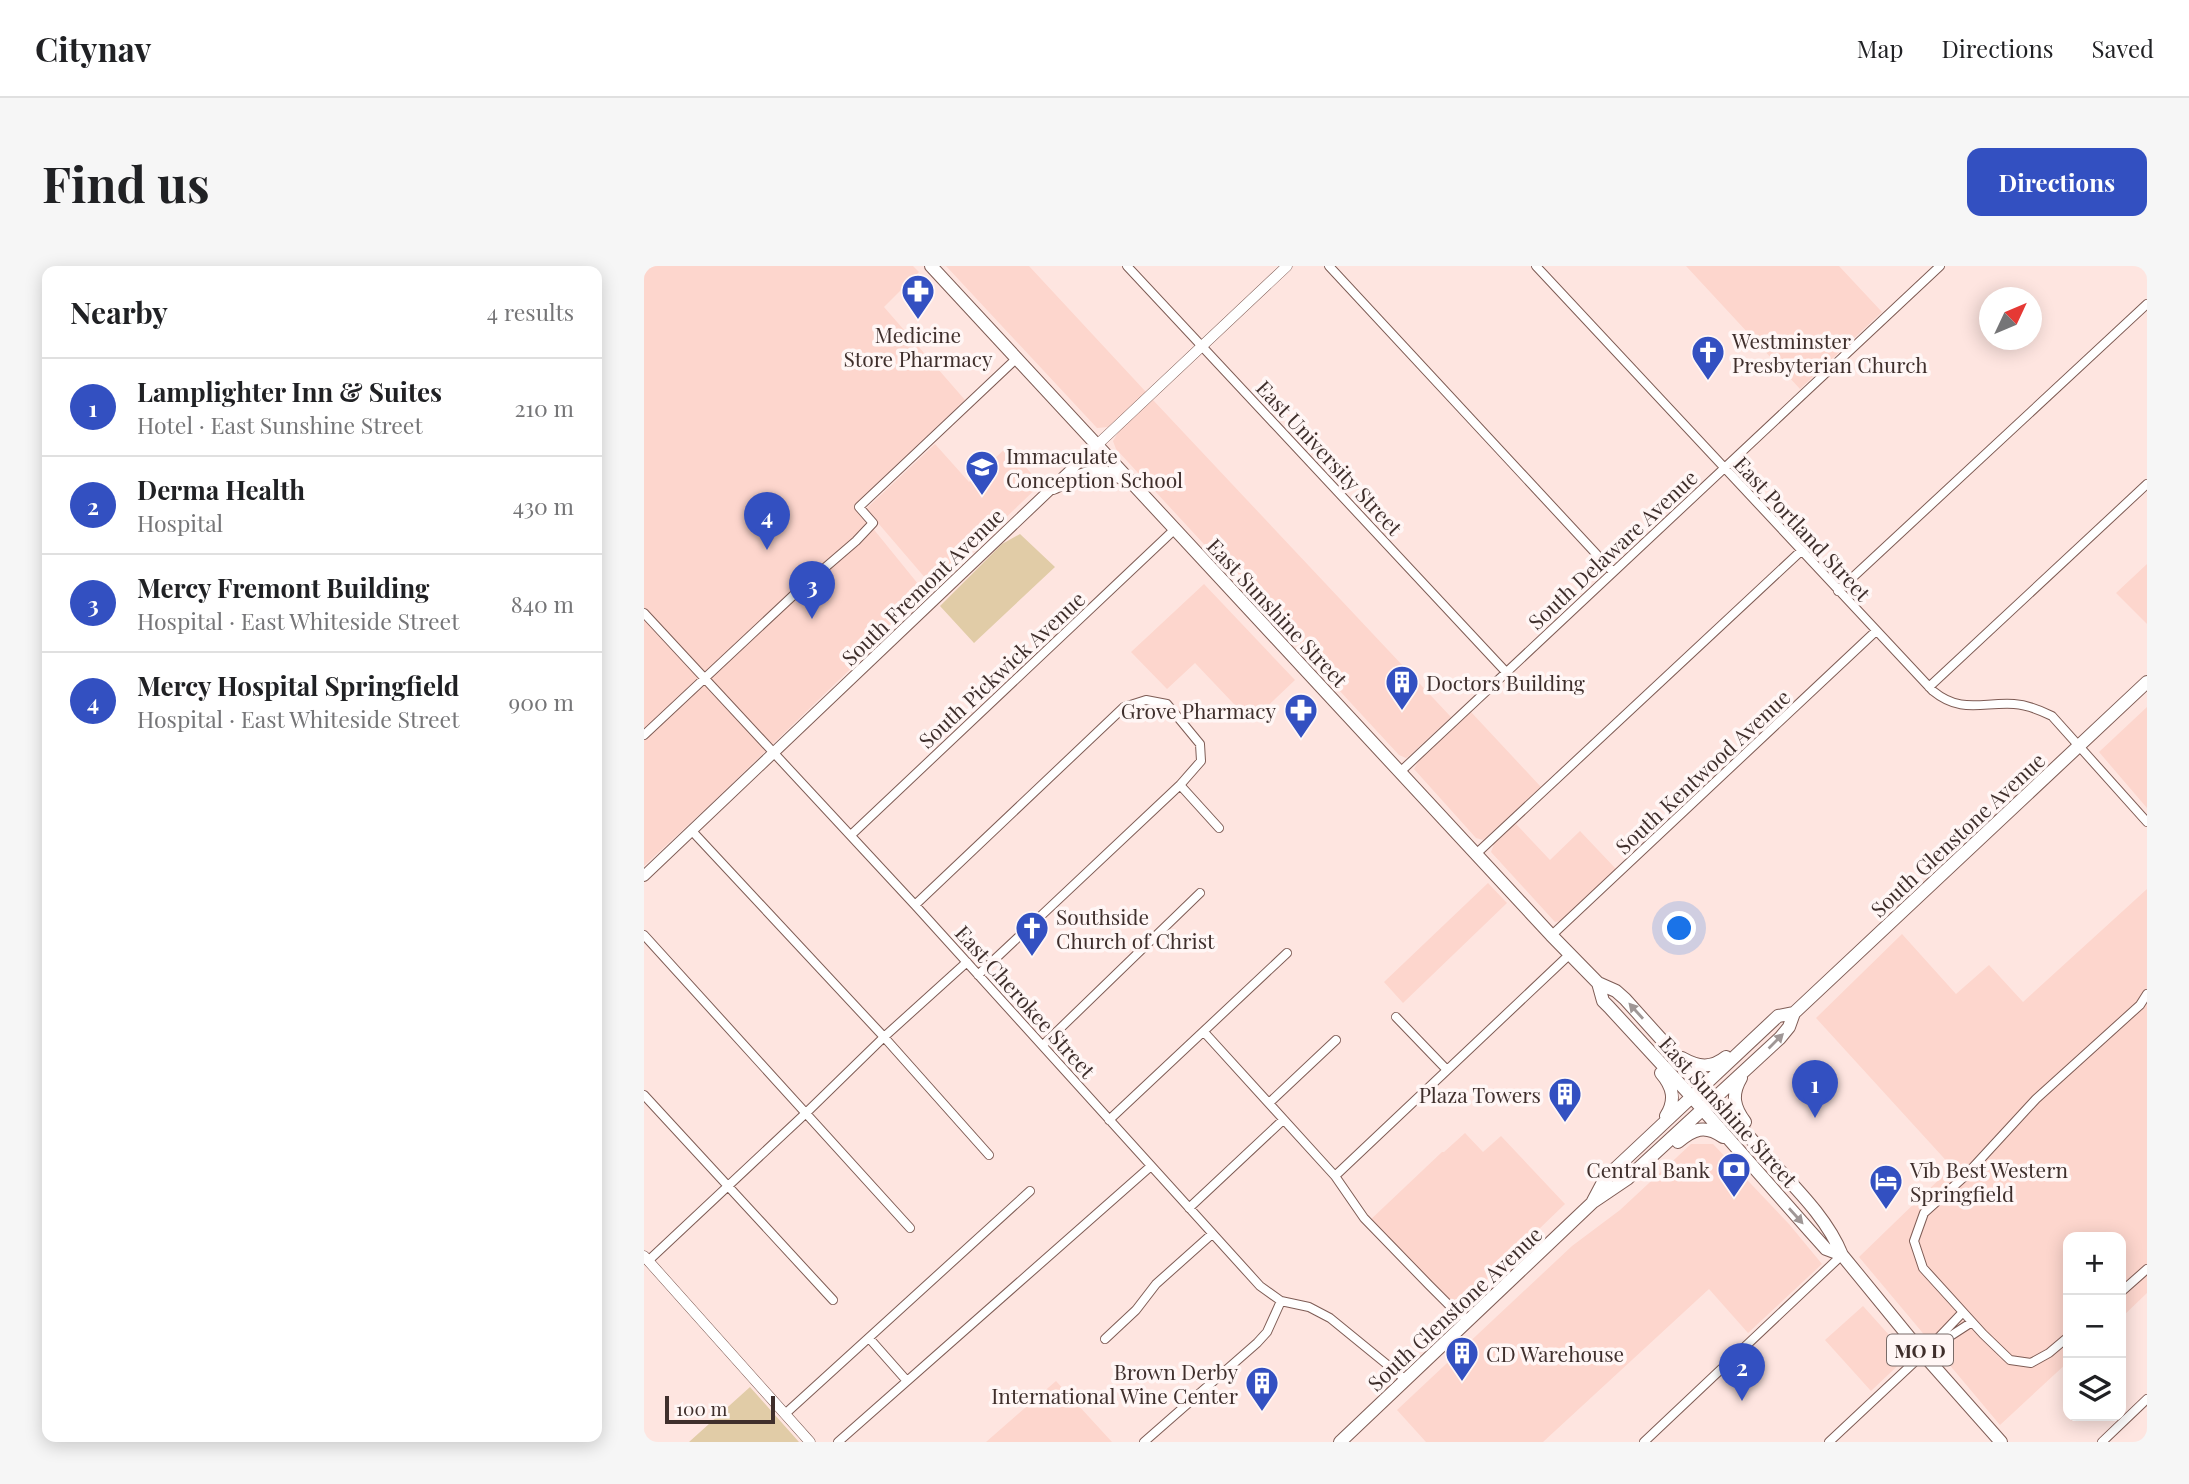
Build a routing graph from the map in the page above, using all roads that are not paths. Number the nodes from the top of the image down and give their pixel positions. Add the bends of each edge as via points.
1 (931, 266) edge
2 (1127, 266) edge
3 (1287, 266) edge
4 (1329, 266) edge
5 (1536, 266) edge
6 (1940, 266) edge
7 (2147, 304) edge
8 (1202, 346) junction
9 (1016, 359) junction
10 (1097, 445) junction
11 (1724, 468) junction
12 (1133, 484) junction
13 (2147, 484) edge
14 (1053, 488) junction
15 (1175, 529) junction
16 (1801, 551) junction
17 (1613, 572) junction
18 (1838, 591) junction
19 (644, 613) edge
20 (1876, 631) junction
21 (1506, 672) junction
22 (705, 678) junction
23 (2147, 682) edge
24 (1929, 687) junction
25 (644, 735) edge
26 (2080, 746) junction
27 (774, 753) junction
28 (1400, 772) junction
29 (1180, 785) junction
30 (2147, 822) edge
31 (1219, 828) dead end
32 (692, 831) junction
33 (851, 835) junction
34 (1476, 854) junction
35 (644, 876) edge
36 (1200, 893) dead end
37 (915, 905) junction
38 (644, 935) edge
39 (1552, 936) junction
40 (1287, 953) dead end
41 (1570, 954) junction
42 (967, 962) junction
43 (978, 975) junction
44 (1598, 983) junction
45 (2147, 994) edge
46 (1609, 1007) junction
47 (1794, 1013) junction
48 (1396, 1017) dead end
49 (1770, 1023) junction
50 (1204, 1032) junction
51 (884, 1037) junction
52 (1336, 1040) dead end
53 (1043, 1045) junction
54 (1676, 1055) junction
55 (1750, 1066) junction
56 (1447, 1070) junction
57 (1703, 1085) junction
58 (644, 1095) edge
59 (1691, 1096) junction
60 (1714, 1098) junction
61 (1269, 1103) junction
62 (1702, 1109) junction
63 (806, 1113) junction
64 (1109, 1120) junction
65 (1283, 1120) junction
66 (1660, 1125) junction
67 (1733, 1145) junction
68 (989, 1155) dead end
69 (1151, 1166) junction
70 (1335, 1176) junction
71 (1627, 1179) junction
72 (727, 1186) junction
73 (1030, 1191) dead end
74 (1803, 1197) junction
75 (1593, 1202) junction
76 (1189, 1208) junction
77 (910, 1228) dead end
78 (1212, 1234) junction
79 (1842, 1255) junction
80 (646, 1258) edge
81 (2147, 1269) edge
82 (2126, 1288) edge
83 (833, 1300) dead end
84 (1281, 1301) junction
85 (1963, 1312) junction
86 (1468, 1320) junction
87 (1972, 1322) junction
88 (869, 1338) junction
89 (1105, 1339) dead end
90 (2063, 1341) edge
91 (1923, 1354) junction
92 (1406, 1380) junction
93 (907, 1381) junction
94 (2147, 1399) edge
95 (785, 1414) junction
96 (1995, 1440) edge
97 (810, 1442) edge
98 (838, 1442) edge
99 (1144, 1442) edge
100 (1340, 1442) edge
101 (1644, 1442) edge
102 (1829, 1442) edge
103 (2102, 1442) edge

1 - 9 main road, East Sunshine Street
2 - 8 street, East University Street
3 - 8 street, South Fremont Avenue
4 - 17 street
5 - 11 street, East Portland Street
6 - 11 street, South Delaware Avenue
7 - 18 street
8 - 10 street, South Fremont Avenue
8 - 21 street, East University Street
9 - 10 main road, East Sunshine Street
9 - 22 street via 859,507 873,523 856,541
10 - 12 main road, East Sunshine Street
10 - 14 main road, South Fremont Avenue
11 - 16 street, East Portland Street
11 - 17 street, South Delaware Avenue
12 - 14 main road via 1102,471
12 - 15 main road, East Sunshine Street
13 - 24 street
14 - 27 main road, South Fremont Avenue
15 - 28 main road, East Sunshine Street
15 - 33 street, South Pickwick Avenue
16 - 18 street, East Portland Street
16 - 34 street
17 - 21 street, South Delaware Avenue
18 - 20 street, East Portland Street
19 - 22 street, East Cherokee Street
20 - 24 street, East Portland Street
20 - 39 street, South Kentwood Avenue
21 - 28 street, South Delaware Avenue
22 - 25 street
22 - 27 street, East Cherokee Street
23 - 26 main road, South Glenstone Avenue
24 - 26 street, East Portland Street via 1942,699 1962,705 2015,704 2038,709 2052,716
26 - 30 street, East Portland Street
26 - 47 main road, South Glenstone Avenue
27 - 32 main road, South Fremont Avenue
27 - 33 street, East Cherokee Street
28 - 34 main road, East Sunshine Street
29 - 31 street
29 - 37 street via 1201,761 1200,744 1167,704 1146,700 1124,707
29 - 43 street
32 - 35 main road, South Fremont Avenue
32 - 51 street
33 - 37 street, East Cherokee Street
34 - 39 main road, East Sunshine Street
36 - 53 street
37 - 42 street, East Cherokee Street
38 - 63 street
39 - 41 main road, East Sunshine Street
40 - 50 street
41 - 44 main road, East Sunshine Street
41 - 56 street
42 - 43 street, East Cherokee Street
42 - 51 street
43 - 53 street, East Cherokee Street
44 - 46 main road, East Sunshine Street
54 -> 44 main road, East Sunshine Street via 1625,999
45 - 85 street via 1924,1213 1914,1241 1923,1268
46 - 59 main road, East Sunshine Street
46 - 66 main road via 1618,1025 1669,1084 1672,1106
47 - 49 main road, South Glenstone Avenue
55 -> 47 main road, South Glenstone Avenue via 1780,1038
48 - 56 street
49 - 54 main road via 1760,1026 1714,1065 1698,1065
49 - 57 main road, South Glenstone Avenue
50 - 61 street
50 - 64 street
51 - 63 street
51 - 68 street
52 - 61 street
53 - 64 street, East Cherokee Street
54 - 57 main road, East Sunshine Street
55 - 60 main road, South Glenstone Avenue
55 - 74 main road via 1736,1086 1736,1108
56 - 70 street
57 - 59 main road, South Glenstone Avenue
57 - 60 main road, East Sunshine Street
58 - 72 street
59 - 62 main road, East Sunshine Street
59 - 66 main road, South Glenstone Avenue
60 - 62 main road, South Glenstone Avenue
60 - 74 main road, East Sunshine Street / MO D
61 - 65 street
62 - 67 main road, East Sunshine Street / MO D
62 - 71 main road, South Glenstone Avenue
63 - 72 street
63 - 77 street
64 - 69 street, East Cherokee Street
65 - 70 street
65 - 76 street
66 - 75 main road, South Glenstone Avenue via 1602,1184
67 - 71 main road via 1714,1131 1698,1128 1643,1173
67 -> 79 main road, East Sunshine Street / MO D via 1826,1249
69 - 76 street, East Cherokee Street
69 - 93 street
70 - 86 street via 1364,1218
71 - 75 main road, South Glenstone Avenue
72 - 80 street
72 - 83 street
73 - 88 street
74 - 79 main road, East Sunshine Street / MO D
75 - 86 main road, South Glenstone Avenue
76 - 78 street, East Cherokee Street
78 - 84 street, East Cherokee Street via 1260,1286
78 - 89 street via 1156,1284
79 - 91 main road, East Sunshine Street / MO D
79 - 101 street
80 - 95 street
81 - 82 street
84 - 92 street, East Cherokee Street via 1309,1307 1330,1318
84 - 99 street via 1257,1343
85 - 87 street
85 - 91 street
86 - 92 main road, South Glenstone Avenue
87 - 90 street via 2011,1360 2031,1363
87 - 91 street
88 - 93 street
88 - 95 street
91 - 96 main road, East Sunshine Street / MO D
91 - 102 street
92 - 100 main road, South Glenstone Avenue
93 - 98 street
94 - 103 street
95 - 97 street

